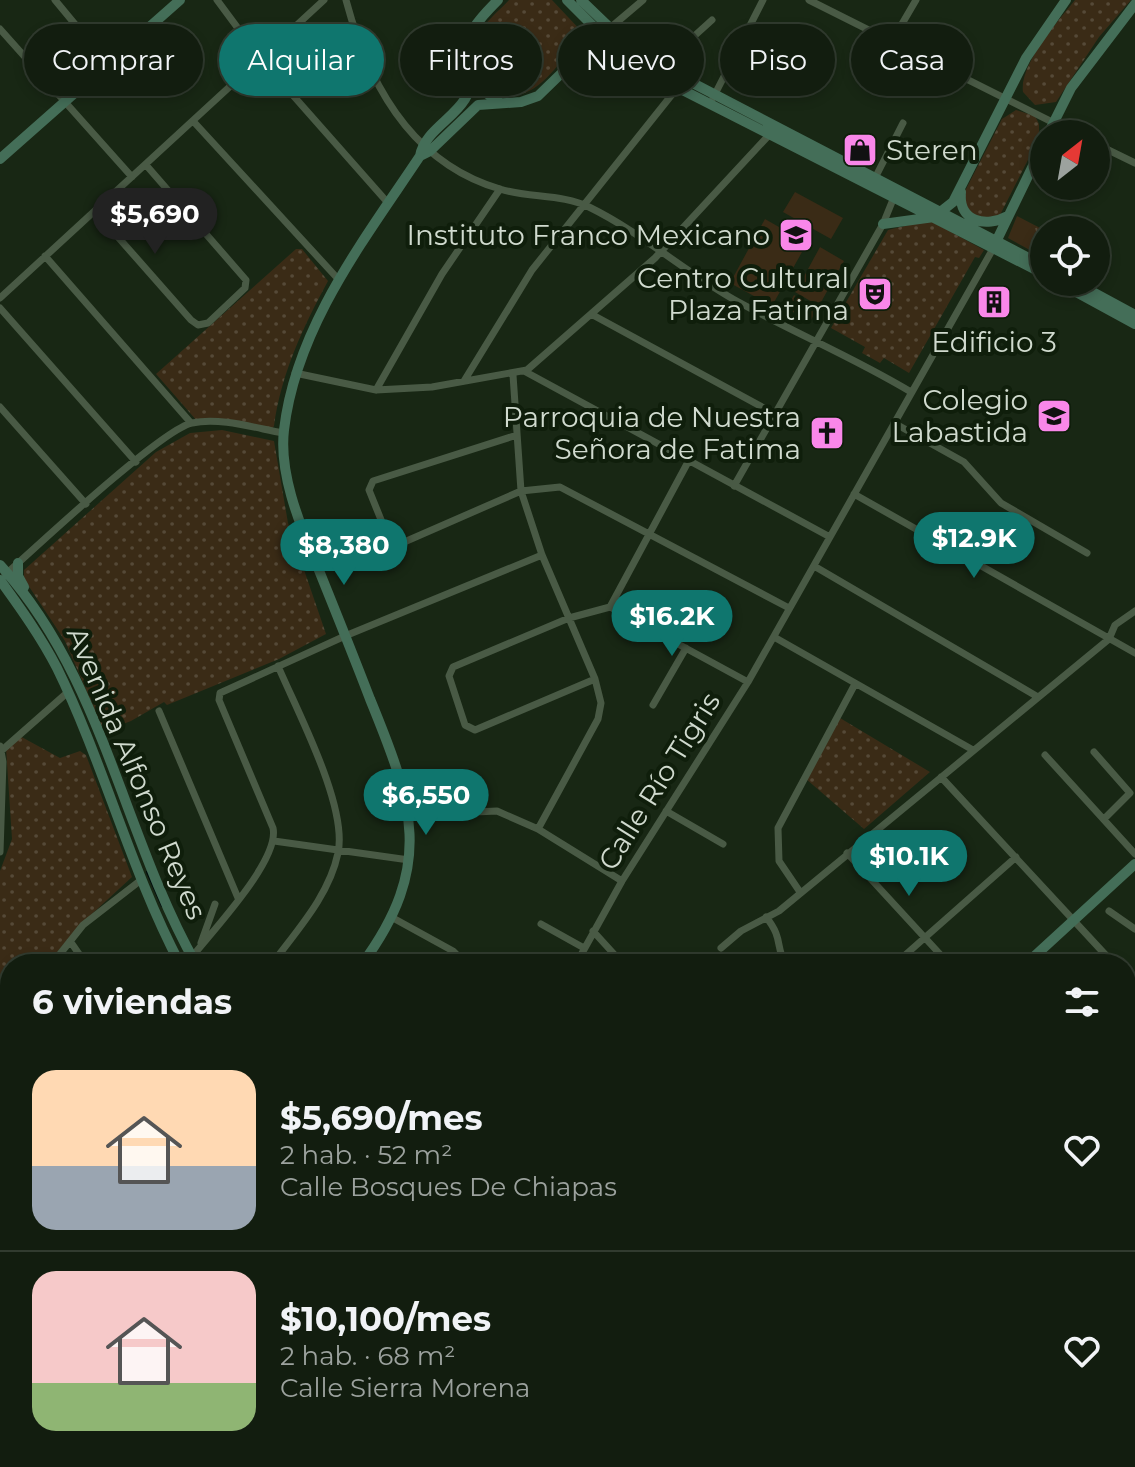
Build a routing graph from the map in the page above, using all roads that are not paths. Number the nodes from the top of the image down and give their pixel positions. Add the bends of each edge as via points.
1 (55, 0) edge
2 (180, 0) edge
3 (217, 0) edge
4 (324, 0) edge
5 (346, 0) edge
6 (498, 0) edge
7 (567, 0) edge
8 (581, 0) edge
9 (643, 0) edge
10 (763, 0) edge
11 (809, 0) edge
12 (916, 0) edge
13 (1066, 0) edge
14 (1135, 4) edge
15 (712, 20) dead end
16 (75, 24) edge
17 (153, 24) edge
18 (235, 24) edge
19 (298, 24) edge
20 (476, 24) edge
21 (596, 24) edge
22 (600, 24) edge
23 (614, 24) edge
24 (858, 24) edge
25 (902, 24) edge
26 (704, 27) edge
27 (0, 29) edge
28 (558, 77) edge
29 (973, 82) edge
30 (704, 95) edge
31 (71, 96) edge
32 (220, 96) edge
33 (294, 96) edge
34 (464, 96) edge
35 (490, 96) edge
36 (671, 96) edge
37 (704, 96) edge
38 (1005, 98) junction
39 (712, 99) junction
40 (64, 102) junction
41 (498, 102) junction
42 (1048, 120) edge
43 (1056, 120) edge
44 (193, 121) junction
45 (903, 123) dead end
46 (770, 134) junction
47 (424, 151) junction
48 (1110, 151) edge
49 (0, 159) edge
50 (1135, 163) edge
51 (146, 165) junction
52 (1030, 171) edge
53 (132, 177) junction
54 (873, 181) junction
55 (963, 186) junction
56 (500, 189) junction
57 (894, 197) junction
58 (388, 203) junction
59 (584, 205) junction
60 (95, 211) junction
61 (938, 215) junction
62 (1008, 216) junction
63 (883, 224) junction
64 (995, 244) junction
65 (660, 253) junction
66 (45, 256) junction
67 (1030, 260) edge
68 (1030, 265) edge
69 (339, 280) junction
70 (1084, 296) edge
71 (1100, 296) edge
72 (0, 298) edge
73 (0, 308) edge
74 (591, 314) junction
75 (1135, 315) edge
76 (1135, 324) edge
77 (816, 341) junction
78 (524, 371) junction
79 (295, 373) junction
80 (513, 375) junction
81 (464, 381) junction
82 (376, 390) junction
83 (911, 392) junction
84 (0, 407) edge
85 (773, 413) junction
86 (191, 423) junction
87 (894, 423) junction
88 (283, 433) junction
89 (517, 435) junction
90 (136, 462) junction
91 (688, 462) junction
92 (734, 486) junction
93 (521, 491) junction
94 (854, 494) junction
95 (86, 504) junction
96 (649, 535) junction
97 (830, 537) junction
98 (1087, 553) dead end
99 (542, 555) junction
100 (18, 563) junction
101 (814, 566) junction
102 (2, 575) edge
103 (610, 607) junction
104 (789, 608) junction
105 (37, 610) junction
106 (1135, 611) edge
107 (569, 618) junction
108 (345, 636) junction
109 (774, 637) junction
110 (1109, 639) junction
111 (686, 648) junction
112 (1135, 653) edge
113 (278, 666) junction
114 (595, 679) junction
115 (748, 682) junction
116 (855, 684) junction
117 (68, 692) junction
118 (1038, 697) junction
119 (653, 705) dead end
120 (159, 711) dead end
121 (1, 749) edge
122 (973, 750) junction
123 (1094, 752) dead end
124 (1045, 755) dead end
125 (941, 777) junction
126 (666, 811) junction
127 (409, 815) junction
128 (1104, 819) junction
129 (538, 829) junction
130 (274, 841) junction
131 (723, 844) dead end
132 (339, 849) junction
133 (0, 852) edge
134 (847, 853) junction
135 (1135, 854) edge
136 (1016, 857) junction
137 (409, 860) junction
138 (1135, 864) edge
139 (141, 880) junction
140 (622, 881) junction
141 (800, 892) junction
142 (238, 898) junction
143 (215, 904) dead end
144 (1109, 911) dead end
145 (766, 917) junction
146 (393, 918) junction
147 (1074, 921) junction
148 (541, 924) dead end
149 (1135, 929) edge
150 (593, 931) junction
151 (925, 938) junction
152 (70, 941) junction
153 (584, 948) junction
154 (721, 948) dead end
155 (60, 954) edge
156 (79, 954) edge
157 (175, 954) edge
158 (195, 954) edge
159 (197, 954) edge
160 (197, 954) edge
161 (279, 954) edge
162 (369, 954) edge
163 (457, 954) edge
164 (581, 954) edge
165 (614, 954) edge
166 (781, 954) edge
167 (907, 954) edge
168 (940, 954) edge
169 (1037, 954) edge
170 (1105, 954) edge

1 - 16 street
2 - 17 main road
3 - 18 street
4 - 19 street
5 - 47 street via 371,75
6 - 20 main road
7 - 21 main road
8 - 22 main road
9 - 23 street
10 - 39 street
11 - 24 street
12 - 25 street
13 - 38 main road
14 - 43 main road via 1094,54
15 - 26 street
27 - 40 street
28 - 41 main road via 538,96
29 - 38 street
30 - 39 main road
31 - 40 main road
32 - 44 street
33 - 58 street
34 - 47 main road
35 - 41 main road
36 - 59 street
37 - 39 main road
38 - 42 street
38 - 55 main road
39 - 46 main road
39 - 54 main road
40 - 49 main road
40 - 53 street
41 - 47 main road via 472,108
44 - 51 street
44 - 69 street
45 - 54 street
46 - 54 main road
46 - 65 street
47 - 56 street
47 - 58 main road
48 - 50 street
51 - 53 street
51 - 60 street via 247,283 236,297 201,325 191,320
52 - 62 main road
53 - 60 street
54 - 57 main road
54 - 61 main road
55 - 61 main road
55 - 62 main road via 962,206 974,221 989,224
56 - 59 street
56 - 82 street via 438,280
57 - 61 main road
57 - 63 street
58 - 69 main road
59 - 65 street
59 - 81 street via 522,284
60 - 66 street
61 - 63 main road
61 - 64 main road
62 - 64 main road
63 - 77 street
64 - 67 main road
64 - 68 main road
64 - 83 street, Calle Río Tigris
65 - 74 street
65 - 77 street via 733,299
66 - 72 street
66 - 86 street
69 - 79 main road
70 - 76 main road
71 - 75 main road
73 - 90 street
74 - 78 street
74 - 85 street
77 - 83 street
77 - 85 street
78 - 80 street
78 - 91 street
79 - 82 street
79 - 88 main road
80 - 81 street
80 - 89 street
81 - 82 street
83 - 87 street, Calle Río Tigris
84 - 95 street
85 - 92 street
86 - 88 street
86 - 90 street
87 - 94 street, Calle Río Tigris
87 - 98 street via 964,462 1001,503
88 - 108 main road via 297,513
89 - 93 street
89 - 93 street via 376,479 369,490 388,537 398,543
90 - 95 street
91 - 92 street
91 - 96 street
92 - 97 street
93 - 96 street via 566,489
93 - 99 street
94 - 97 street, Calle Río Tigris
94 - 110 street
95 - 100 street
96 - 103 street
96 - 104 street
97 - 101 street, Calle Río Tigris
99 - 107 street
99 - 108 street
100 - 102 street
100 - 105 main road via 18,576
101 - 104 street, Calle Río Tigris
101 - 118 street
102 - 105 main road, Avenida Alfonso Reyes
102 - 117 main road, Avenida Alfonso Reyes
103 - 107 street
103 - 111 street
104 - 109 street, Calle Río Tigris
105 - 158 main road, Avenida Alfonso Reyes via 79,683 157,885
106 - 110 street via 1115,625
107 - 114 street
107 - 114 street via 450,670 465,725 478,729
108 - 113 street
108 - 127 main road via 398,768
109 - 115 street, Calle Río Tigris
109 - 116 street
110 - 112 street
110 - 118 street
111 - 115 street
111 - 119 street
113 - 130 street via 223,690 219,700
113 - 132 street via 332,798
114 - 129 street via 601,703 598,719
115 - 126 street, Calle Río Tigris
116 - 122 street
116 - 141 street via 778,828 779,861
117 - 121 street
117 - 139 main road, Avenida Alfonso Reyes
118 - 122 street
120 - 142 street
121 - 133 street
122 - 125 street
123 - 128 street via 1130,793
124 - 128 street
125 - 134 street
125 - 136 street
126 - 131 street
126 - 140 street, Calle Río Tigris
127 - 129 street via 497,811
127 - 137 main road
128 - 135 street
129 - 140 street
130 - 132 street
130 - 142 street
132 - 137 street
132 - 161 street via 318,901
134 - 141 street
134 - 151 street
136 - 147 street
136 - 151 street
137 - 146 main road
138 - 147 main road
139 - 152 street
139 - 157 main road, Avenida Alfonso Reyes
140 - 150 street, Calle Río Tigris
141 - 145 street
142 - 159 street
143 - 160 street
144 - 149 street
145 - 154 street
145 - 166 street via 779,933
146 - 162 main road
146 - 163 street
147 - 169 main road
147 - 170 street
148 - 153 street
150 - 153 street, Calle Río Tigris
150 - 165 street
151 - 167 street
151 - 168 street
152 - 155 street
152 - 156 street
153 - 164 street, Calle Río Tigris

